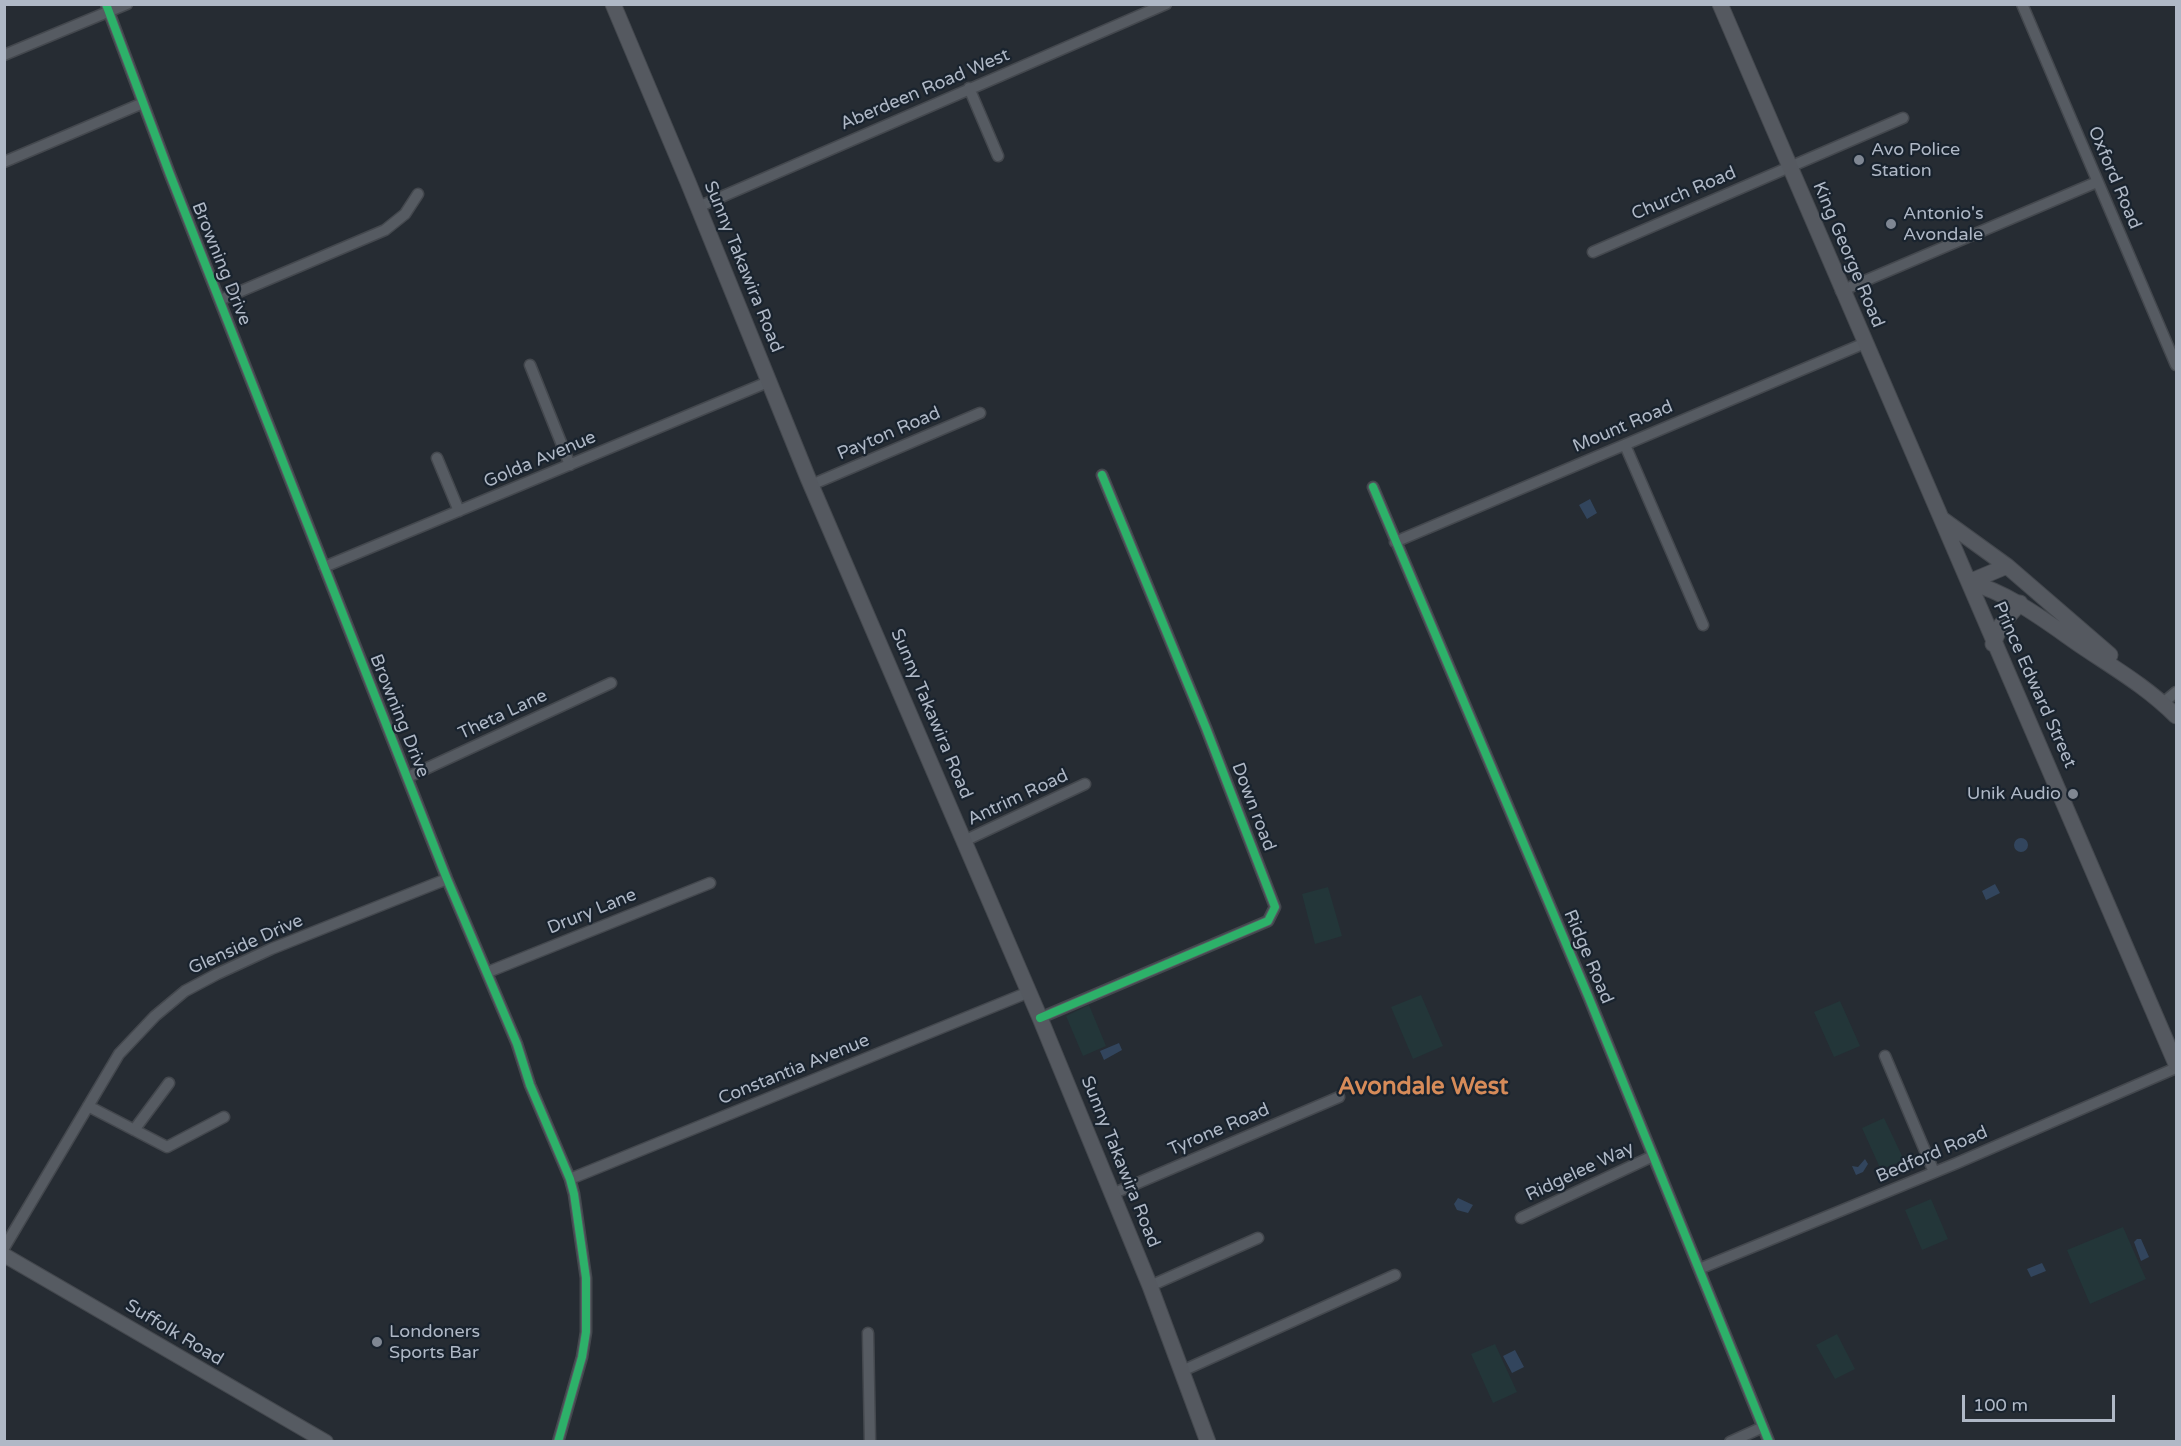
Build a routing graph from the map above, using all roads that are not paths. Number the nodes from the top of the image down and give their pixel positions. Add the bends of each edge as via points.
1 (127, 4) edge
2 (613, 4) edge
3 (1166, 4) edge
4 (1720, 4) edge
5 (2022, 4) edge
6 (108, 8) edge
7 (4, 55) edge
8 (969, 88) junction
9 (143, 103) junction
10 (1903, 117) dead end
11 (998, 156) dead end
12 (4, 162) edge
13 (1788, 167) junction
14 (2097, 182) junction
15 (418, 194) dead end
16 (698, 207) junction
17 (1593, 252) dead end
18 (1841, 291) junction
19 (220, 300) junction
20 (1864, 343) junction
21 (530, 365) dead end
22 (2176, 365) edge
23 (768, 382) junction
24 (980, 413) dead end
25 (1625, 444) junction
26 (437, 458) dead end
27 (570, 465) junction
28 (1102, 475) dead end
29 (811, 485) junction
30 (1373, 487) dead end
31 (459, 511) junction
32 (1942, 519) junction
33 (1395, 542) junction
34 (2007, 566) junction
35 (324, 567) junction
36 (1969, 582) junction
37 (2020, 603) junction
38 (1704, 625) dead end
39 (1993, 644) junction
40 (2126, 673) junction
41 (611, 683) dead end
42 (2176, 692) edge
43 (2163, 703) junction
44 (2176, 716) edge
45 (408, 777) junction
46 (1085, 784) dead end
47 (964, 841) junction
48 (447, 879) junction
49 (710, 883) dead end
50 (488, 972) junction
51 (1029, 992) junction
52 (1040, 1018) junction
53 (1885, 1056) dead end
54 (2176, 1064) edge
55 (2176, 1068) edge
56 (169, 1083) dead end
57 (1340, 1097) dead end
58 (88, 1106) junction
59 (224, 1117) dead end
60 (134, 1130) junction
61 (1653, 1156) junction
62 (1934, 1172) junction
63 (570, 1179) junction
64 (1112, 1194) junction
65 (1521, 1218) dead end
66 (1258, 1238) dead end
67 (4, 1248) edge
68 (4, 1255) edge
69 (1699, 1269) junction
70 (1395, 1275) dead end
71 (1150, 1287) junction
72 (868, 1333) dead end
73 (1182, 1371) junction
74 (1763, 1427) junction
75 (320, 1440) edge
76 (558, 1442) edge
77 (870, 1442) edge
78 (1208, 1442) edge
79 (1730, 1442) edge
80 (1769, 1442) edge

1 - 6 street
2 - 16 main road, Sunny Takawira Road
3 - 8 street, Aberdeen Road West
4 - 13 main road, King George Road
5 - 14 street, Oxford Road
6 - 7 street
6 - 9 street, Browning Drive
8 - 11 street
8 - 16 street, Aberdeen Road West
9 - 12 street
9 - 19 street, Browning Drive
10 - 13 street, Church Road
13 - 17 street, Church Road
13 - 18 main road, King George Road
14 - 18 street
14 - 22 street, Oxford Road
15 - 19 street via 405,214 385,230
16 - 23 main road, Sunny Takawira Road
18 - 20 main road, King George Road
19 - 35 street, Browning Drive
20 - 25 street, Mount Road
20 - 32 main road, King George Road
21 - 27 street
23 - 27 street, Golda Avenue
23 - 29 main road, Sunny Takawira Road
24 - 29 street, Payton Road
25 - 33 street, Mount Road
25 - 38 street
26 - 31 street
27 - 31 street, Golda Avenue
28 - 52 street, Down road via 1275,907 1268,921
29 - 47 main road, Sunny Takawira Road
30 - 33 street, Ridge Road
31 - 35 street, Golda Avenue
32 - 34 main road
32 - 36 main road, Prince Edward Street
33 - 61 street, Ridge Road
34 - 36 main road
34 - 40 main road
35 - 45 street, Browning Drive
36 - 37 main road
36 - 39 main road, Prince Edward Street
37 - 39 main road via 2001,625
37 - 40 main road
39 - 54 main road, Prince Edward Street
40 - 43 main road
41 - 45 street, Theta Lane
42 - 43 street
43 - 44 main road
45 - 48 street, Browning Drive
46 - 47 street, Antrim Road
47 - 51 main road, Sunny Takawira Road
48 - 50 street, Browning Drive
48 - 58 street, Glenside Drive via 271,949 185,991 133,1037
49 - 50 street, Drury Lane
50 - 63 street, Browning Drive
51 - 52 main road, Sunny Takawira Road
51 - 63 street, Constantia Avenue
52 - 64 main road, Sunny Takawira Road
53 - 62 street
55 - 62 street, Bedford Road
56 - 60 street
57 - 64 street, Tyrone Road
58 - 60 street
58 - 67 street, Glenside Drive
59 - 60 street via 167,1147
61 - 65 street, Ridgelee Way
61 - 69 street, Ridge Road
62 - 69 street, Bedford Road
63 - 76 street, Browning Drive via 586,1278 587,1309 582,1357
64 - 71 main road, Sunny Takawira Road
66 - 71 street
68 - 75 street, Suffolk Road
69 - 74 street, Ridge Road
70 - 73 street
71 - 73 main road, Sunny Takawira Road
72 - 77 street
73 - 78 main road, Sunny Takawira Road
74 - 79 street
74 - 80 street, Ridge Road

